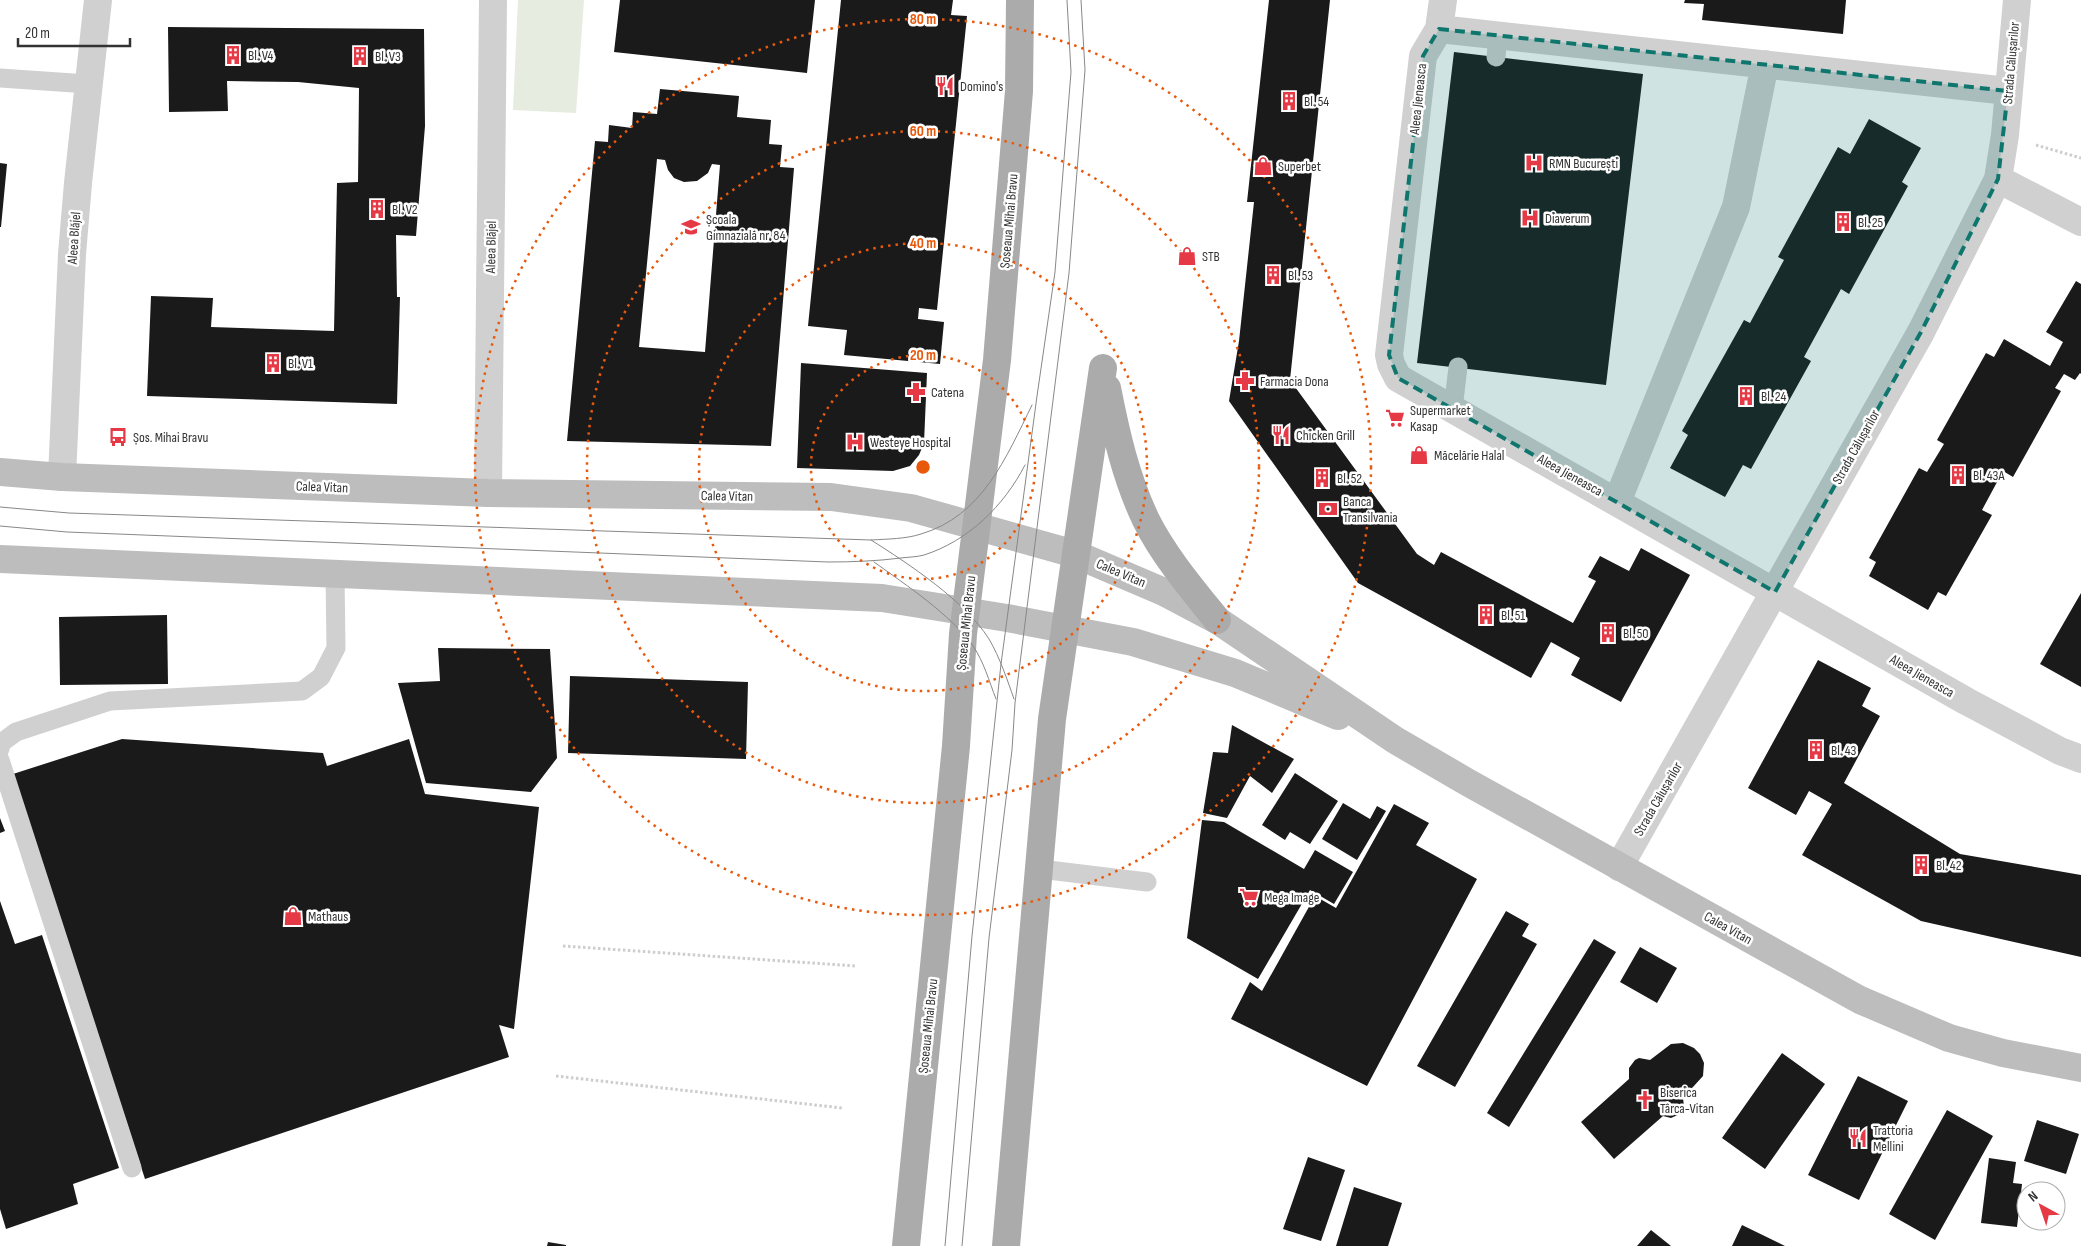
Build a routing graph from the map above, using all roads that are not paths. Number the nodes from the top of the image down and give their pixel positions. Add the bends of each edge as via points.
1 (98, 0) edge
2 (494, 0) edge
3 (1020, 0) edge
4 (1443, 0) edge
5 (2017, 0) edge
6 (1439, 29) junction
7 (1765, 64) junction
8 (0, 78) edge
9 (88, 84) junction
10 (2008, 91) junction
11 (1998, 179) junction
12 (2081, 222) edge
13 (1458, 368) dead end
14 (1453, 409) junction
15 (0, 472) edge
16 (62, 477) junction
17 (488, 493) junction
18 (1618, 502) junction
19 (976, 527) junction
20 (1075, 554) junction
21 (0, 559) edge
22 (336, 574) junction
23 (1775, 592) junction
24 (965, 611) junction
25 (1218, 620) junction
26 (1064, 628) junction
27 (1395, 740) junction
28 (0, 748) edge
29 (2081, 759) edge
30 (0, 760) edge
31 (1619, 867) junction
32 (1040, 869) junction
33 (1147, 882) dead end
34 (2081, 1068) edge
35 (132, 1168) dead end
36 (906, 1246) edge
37 (1006, 1246) edge

1 - 9 street, Aleea Blăjel
2 - 17 street, Aleea Blăjel
3 - 19 main road, Șoseaua Mihai Bravu via 1019,91 998,350
4 - 6 street, Aleea Jieneasca
5 - 10 street, Strada Călușarilor
6 - 7 street via 1497,46
6 - 14 street, Aleea Jieneasca via 1423,56 1389,355 1398,378
7 - 10 street
7 - 18 street via 1736,207
8 - 9 lane
9 - 16 street, Aleea Blăjel via 72,254
10 - 11 street, Strada Călușarilor
11 - 12 street
11 - 23 street, Strada Călușarilor via 1921,332
13 - 14 lane
14 - 18 street, Aleea Jieneasca
15 - 16 main road, Calea Vitan
16 - 17 main road, Calea Vitan
17 - 19 main road, Calea Vitan via 831,497 911,508
18 - 23 street, Aleea Jieneasca
19 - 20 main road, Calea Vitan
19 - 24 main road, Șoseaua Mihai Bravu
20 - 25 main road, Calea Vitan via 1164,592
20 - 25 main road via 1103,368 1116,434 1147,522 1190,586
20 - 26 main road
21 - 22 main road, Calea Vitan
22 - 24 main road, Calea Vitan via 845,595
22 - 28 lane via 336,648 321,677 302,691 110,701 16,732
23 - 29 street, Aleea Jieneasca via 1966,701
23 - 31 street, Strada Călușarilor
24 - 26 main road, Calea Vitan
24 - 36 main road, Șoseaua Mihai Bravu via 956,746
25 - 27 main road, Calea Vitan
26 - 27 main road, Calea Vitan via 1133,642 1235,673
26 - 32 main road via 1052,719
27 - 31 main road, Calea Vitan
30 - 35 lane
31 - 34 main road, Calea Vitan via 1860,1000 1910,1023 2003,1053
32 - 33 lane
32 - 37 main road

